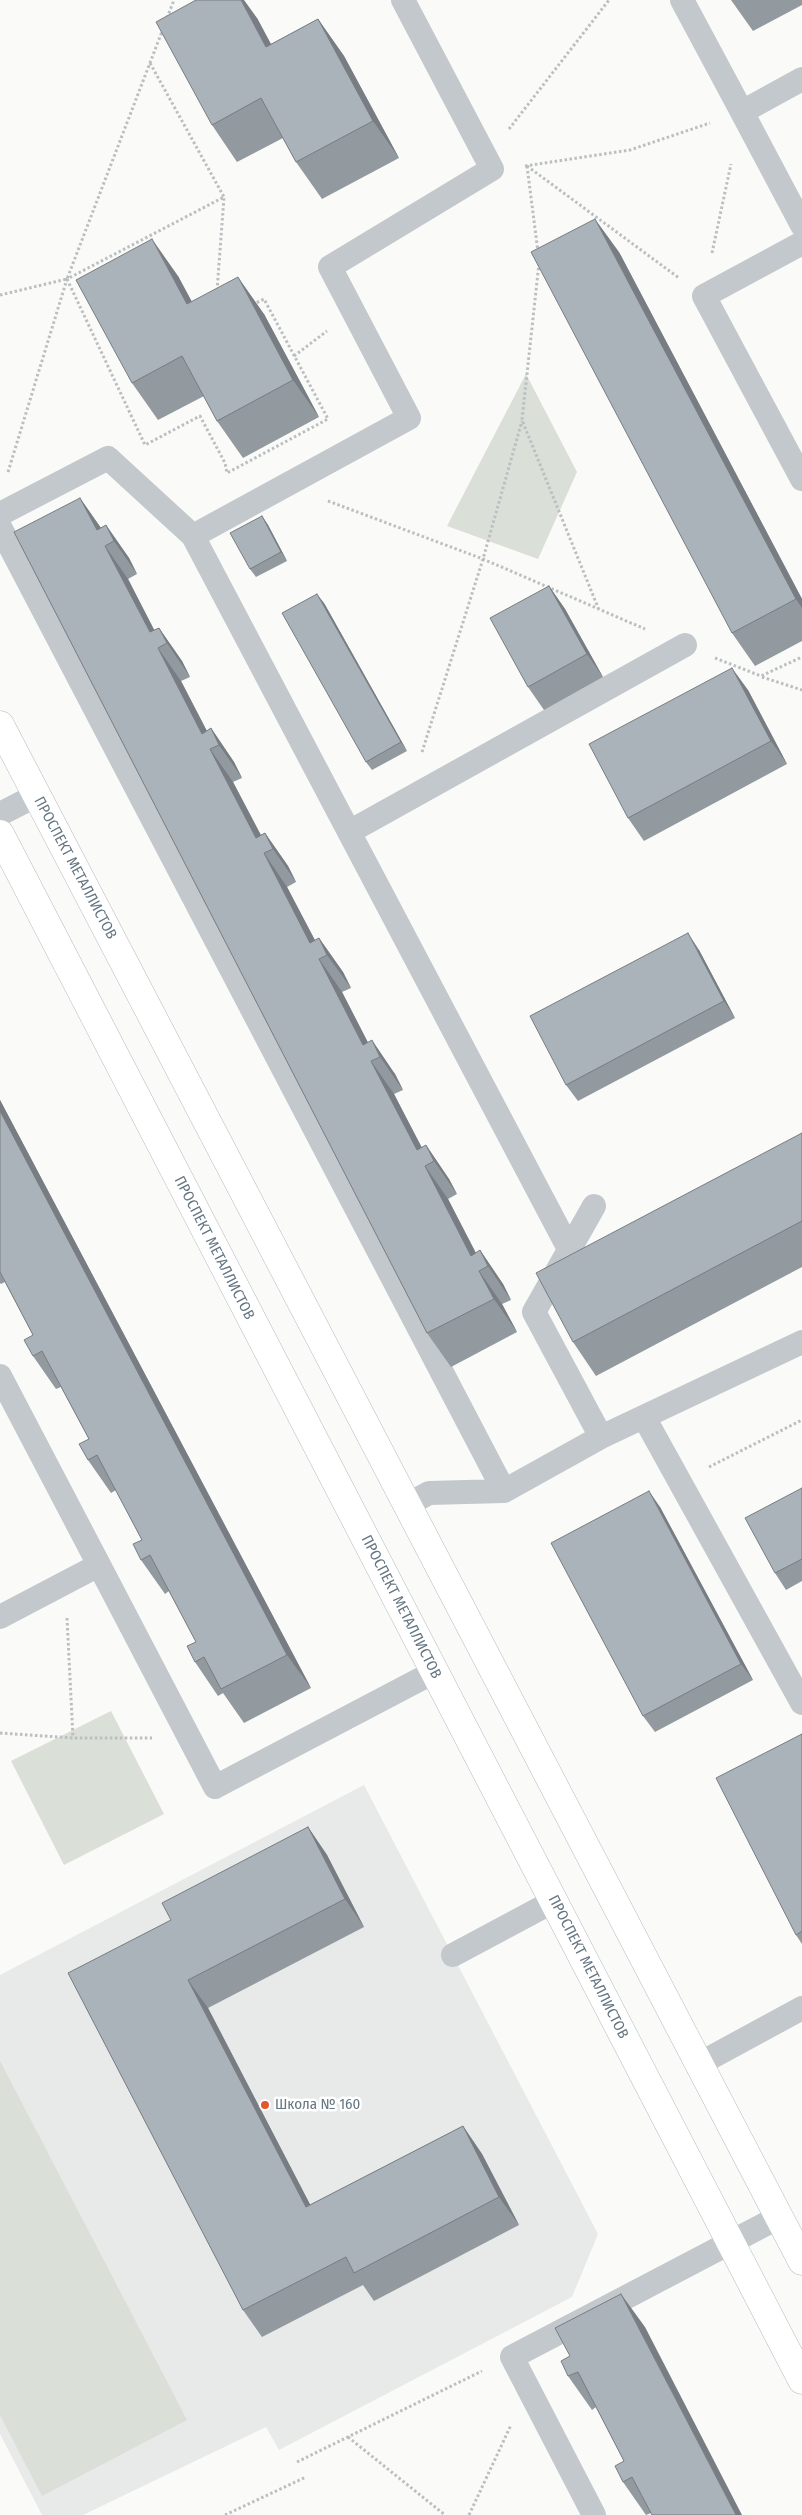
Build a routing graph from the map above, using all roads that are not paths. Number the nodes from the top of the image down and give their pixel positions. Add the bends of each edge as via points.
1 (403, 0) edge
2 (682, 0) edge
3 (802, 79) edge
4 (742, 112) junction
5 (802, 225) edge
6 (802, 242) edge
7 (802, 479) edge
8 (0, 514) edge
9 (0, 527) edge
10 (193, 536) junction
11 (684, 645) road end
12 (0, 725) edge
13 (37, 795) junction
14 (0, 814) edge
15 (349, 832) junction
16 (0, 834) edge
17 (594, 1206) dead end
18 (569, 1249) junction
19 (802, 1342) edge
20 (0, 1376) edge
21 (644, 1417) junction
22 (601, 1437) junction
23 (504, 1490) junction
24 (407, 1505) junction
25 (99, 1565) junction
26 (0, 1617) edge
27 (434, 1672) junction
28 (802, 1703) edge
29 (554, 1901) junction
30 (453, 1955) dead end
31 (802, 2008) edge
32 (699, 2064) junction
33 (779, 2216) junction
34 (731, 2243) junction
35 (802, 2261) edge
36 (802, 2380) edge
37 (594, 2515) edge

1 - 10 lane via 492,169 330,267 409,418
2 - 4 lane
3 - 4 lane
4 - 5 lane
6 - 7 lane via 704,296
8 - 10 lane via 108,458
9 - 23 lane
10 - 15 lane
11 - 15 lane
12 - 13 street, ПРОСПЕКТ МЕТАЛЛИСТОВ
13 - 14 lane
13 - 24 street, ПРОСПЕКТ МЕТАЛЛИСТОВ
15 - 18 lane
16 - 27 street, ПРОСПЕКТ МЕТАЛЛИСТОВ
17 - 18 lane
18 - 22 lane via 534,1312
19 - 21 lane
20 - 25 lane
21 - 22 lane
21 - 28 lane
22 - 23 lane
23 - 24 lane via 430,1493
24 - 32 street, ПРОСПЕКТ МЕТАЛЛИСТОВ
25 - 26 lane
25 - 27 lane via 215,1787
27 - 29 street, ПРОСПЕКТ МЕТАЛЛИСТОВ
29 - 30 lane
29 - 34 street, ПРОСПЕКТ МЕТАЛЛИСТОВ
31 - 32 lane
32 - 33 street, ПРОСПЕКТ МЕТАЛЛИСТОВ
33 - 34 lane
33 - 35 street, ПРОСПЕКТ МЕТАЛЛИСТОВ
34 - 36 street, ПРОСПЕКТ МЕТАЛЛИСТОВ
34 - 37 lane via 512,2357

